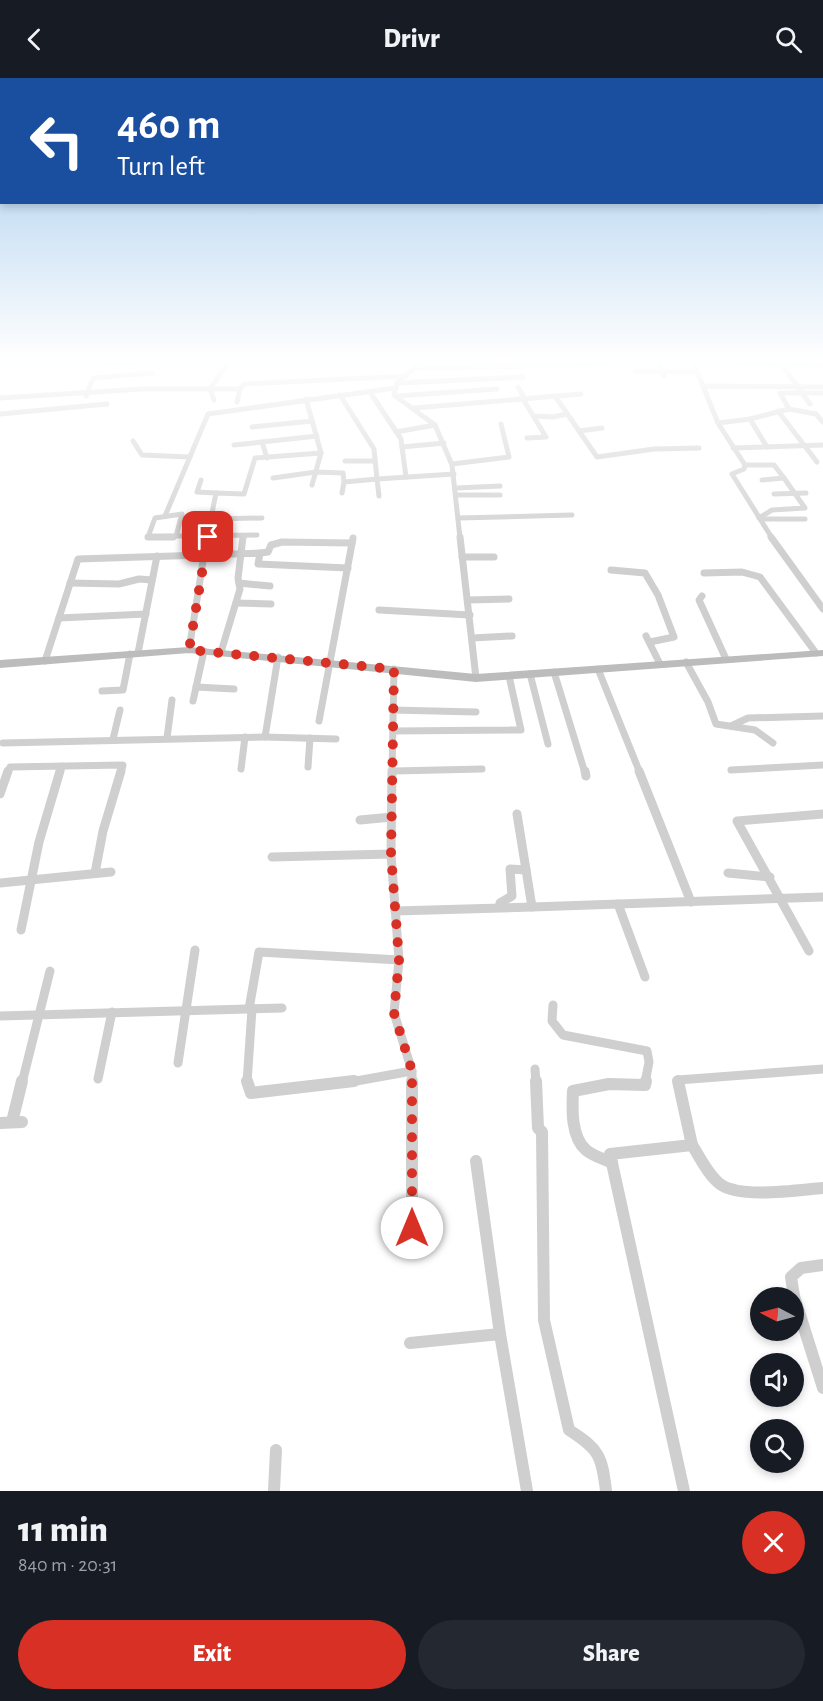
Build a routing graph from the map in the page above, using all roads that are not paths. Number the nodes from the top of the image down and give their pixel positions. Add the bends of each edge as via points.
1 (501, 424) dead end
2 (204, 425) edge
3 (273, 425) edge
4 (313, 425) edge
5 (359, 425) edge
6 (391, 425) edge
7 (435, 425) joint
8 (539, 425) edge
9 (575, 425) edge
10 (719, 425) edge
11 (754, 425) edge
12 (788, 425) edge
13 (252, 427) dead end
14 (602, 428) dead end
15 (579, 431) junction
16 (396, 432) junction
17 (317, 436) junction
18 (527, 438) dead end
19 (133, 441) dead end
20 (262, 442) junction
21 (444, 444) junction
22 (823, 445) edge
23 (234, 446) dead end
24 (804, 446) junction
25 (402, 447) junction
26 (767, 447) junction
27 (699, 448) dead end
28 (733, 448) junction
29 (321, 453) junction
30 (190, 458) junction
31 (267, 458) junction
32 (375, 460) junction
33 (345, 462) dead end
34 (817, 462) dead end
35 (452, 464) junction
36 (745, 465) junction
37 (316, 472) junction
38 (454, 474) junction
39 (405, 477) junction
40 (273, 478) dead end
41 (784, 478) junction
42 (377, 479) junction
43 (201, 480) dead end
44 (762, 480) dead end
45 (344, 482) junction
46 (312, 485) dead end
47 (500, 486) dead end
48 (456, 488) junction
49 (216, 493) junction
50 (342, 493) dead end
51 (795, 493) junction
52 (806, 493) dead end
53 (774, 494) dead end
54 (458, 495) junction
55 (500, 495) dead end
56 (379, 496) dead end
57 (572, 515) dead end
58 (165, 516) junction
59 (262, 518) dead end
60 (458, 518) junction
61 (211, 519) junction
62 (760, 519) junction
63 (805, 519) dead end
64 (257, 535) dead end
65 (243, 536) junction
66 (208, 537) junction
67 (176, 538) junction
68 (260, 553) junction
69 (240, 554) junction
70 (204, 555) junction
71 (157, 556) junction
72 (462, 557) junction
73 (494, 557) dead end
74 (348, 568) junction
75 (611, 570) dead end
76 (704, 573) dead end
77 (153, 580) junction
78 (70, 583) junction
79 (239, 583) junction
80 (270, 586) dead end
81 (702, 596) dead end
82 (509, 599) dead end
83 (468, 600) junction
84 (236, 603) junction
85 (272, 604) dead end
86 (823, 609) edge
87 (379, 610) dead end
88 (146, 614) junction
89 (470, 615) junction
90 (59, 618) junction
91 (512, 636) dead end
92 (472, 638) junction
93 (189, 650) junction
94 (204, 651) junction
95 (220, 652) junction
96 (820, 653) edge
97 (134, 654) junction
98 (278, 657) junction
99 (726, 659) junction
100 (45, 661) junction
101 (686, 662) junction
102 (332, 663) junction
103 (0, 664) edge
104 (660, 664) junction
105 (394, 669) junction
106 (598, 669) junction
107 (554, 672) junction
108 (530, 674) junction
109 (509, 675) junction
110 (476, 678) junction
111 (196, 687) junction
112 (234, 689) dead end
113 (102, 691) dead end
114 (172, 700) dead end
115 (193, 701) dead end
116 (120, 710) dead end
117 (392, 710) junction
118 (476, 712) dead end
119 (823, 716) edge
120 (319, 722) dead end
121 (730, 726) junction
122 (393, 731) junction
123 (245, 737) junction
124 (265, 737) junction
125 (167, 738) junction
126 (310, 738) junction
127 (113, 739) junction
128 (336, 740) dead end
129 (3, 743) dead end
130 (773, 743) dead end
131 (548, 744) dead end
132 (823, 765) edge
133 (62, 766) junction
134 (0, 767) edge
135 (10, 767) junction
136 (308, 767) dead end
137 (241, 769) dead end
138 (482, 769) dead end
139 (730, 770) dead end
140 (394, 771) junction
141 (586, 776) dead end
142 (0, 794) edge
143 (517, 814) dead end
144 (823, 814) edge
145 (392, 817) junction
146 (360, 820) dead end
147 (391, 854) junction
148 (272, 856) dead end
149 (526, 870) junction
150 (111, 872) dead end
151 (95, 873) junction
152 (728, 873) dead end
153 (770, 877) junction
154 (31, 880) junction
155 (0, 883) edge
156 (823, 897) edge
157 (782, 898) junction
158 (691, 902) junction
159 (500, 903) dead end
160 (618, 904) junction
161 (532, 908) junction
162 (396, 911) junction
163 (21, 930) dead end
164 (195, 950) dead end
165 (809, 951) dead end
166 (399, 960) junction
167 (50, 970) dead end
168 (645, 977) dead end
169 (553, 1005) dead end
170 (282, 1008) dead end
171 (250, 1009) junction
172 (187, 1010) junction
173 (112, 1012) junction
174 (39, 1016) junction
175 (0, 1017) edge
176 (178, 1063) dead end
177 (535, 1069) dead end
178 (823, 1069) edge
179 (412, 1071) junction
180 (98, 1079) dead end
181 (11, 1122) edge
182 (692, 1145) junction
183 (476, 1161) dead end
184 (612, 1163) junction
185 (823, 1188) edge
186 (412, 1228) dead end
187 (823, 1265) edge
188 (500, 1334) junction
189 (410, 1343) dead end
190 (821, 1372) edge
191 (823, 1388) edge
192 (276, 1450) dead end
193 (274, 1491) edge
194 (527, 1491) edge
195 (606, 1491) edge
196 (684, 1491) edge

1 - 35 street via 509,457
2 - 30 street
3 - 13 street
4 - 17 street
5 - 32 street via 374,449
6 - 16 street
7 - 16 street
7 - 21 street
8 - 18 street via 546,437
9 - 15 street
10 - 28 street
11 - 26 street
12 - 24 street
14 - 15 street
15 - 27 street via 597,458 654,449
16 - 25 street
17 - 20 street
17 - 29 street
19 - 30 street via 142,455
20 - 23 street
20 - 31 street
21 - 25 street
21 - 35 street
22 - 24 street
24 - 26 street
24 - 34 street
25 - 39 street
26 - 28 street
28 - 36 street
29 - 31 street
29 - 37 street
30 - 58 street
31 - 49 street via 255,458 244,495
32 - 33 street
32 - 42 street
35 - 38 street
36 - 41 street via 774,465
36 - 62 street via 732,474
37 - 40 street
37 - 45 street via 343,473
37 - 46 street
38 - 39 street
38 - 48 street
39 - 42 street
41 - 44 street
41 - 51 street
42 - 45 street
42 - 56 street
43 - 49 street via 197,492
45 - 50 street
47 - 48 street
48 - 54 street
49 - 61 street
51 - 52 street
51 - 53 street
51 - 62 street via 805,508 772,510
54 - 55 street
54 - 60 street
57 - 60 street
58 - 67 street via 182,514
58 - 67 street via 155,518 148,537
59 - 61 street
60 - 72 street
61 - 66 street
62 - 63 street
62 - 86 street
64 - 65 street
65 - 66 street
65 - 69 street
66 - 67 street
66 - 70 street
68 - 69 street
68 - 74 street via 258,564
68 - 74 street via 282,542 352,541
69 - 70 street
69 - 79 street
70 - 71 street
70 - 93 street
71 - 77 street
71 - 78 street via 78,559
72 - 73 street
72 - 83 street
74 - 102 street
75 - 104 street via 645,573 658,595 674,637 648,639
76 - 96 street via 742,572 760,578
77 - 78 street
77 - 88 street
78 - 90 street
79 - 80 street
79 - 84 street
81 - 99 street via 699,600
82 - 83 street
83 - 89 street
84 - 85 street
84 - 95 street
87 - 89 street
88 - 90 street
88 - 97 street
89 - 92 street
90 - 100 street
91 - 92 street
92 - 110 street
93 - 94 street
93 - 97 street
94 - 95 street
94 - 111 street
95 - 98 street
96 - 99 street
97 - 100 street
97 - 113 street via 123,690
98 - 102 street
98 - 124 street
99 - 101 street
100 - 103 street
101 - 104 street
101 - 121 street via 716,724
102 - 105 street
102 - 120 street
104 - 106 street
105 - 110 street
105 - 117 street
106 - 107 street
106 - 158 street
107 - 108 street
107 - 141 street
108 - 109 street
108 - 131 street
109 - 110 street
109 - 122 street via 521,730
111 - 112 street
111 - 115 street
114 - 125 street
116 - 127 street
117 - 118 street
117 - 122 street
119 - 121 street via 748,718
121 - 130 street via 755,730
122 - 140 street
123 - 124 street
123 - 125 street
123 - 137 street
124 - 126 street
125 - 127 street
126 - 128 street
126 - 136 street
127 - 129 street
132 - 139 street
133 - 135 street
133 - 151 street via 123,765
133 - 154 street
134 - 135 street
135 - 142 street
138 - 140 street
140 - 145 street
143 - 149 street
144 - 153 street via 737,820
145 - 146 street
145 - 147 street
147 - 148 street
147 - 162 street
149 - 159 street via 510,869 512,896
149 - 161 street
150 - 151 street
151 - 154 street
152 - 153 street
153 - 157 street
154 - 155 street
154 - 163 street
156 - 157 street
157 - 158 street
157 - 165 street
158 - 160 street
160 - 161 street
160 - 168 street
161 - 162 street
162 - 166 street
164 - 172 street
166 - 171 street via 259,952
166 - 179 street via 394,1013
167 - 174 street
169 - 184 street via 552,1021 563,1035 647,1051 645,1084 609,1084 573,1091 578,1136 586,1150
170 - 171 street
171 - 172 street
171 - 179 street via 251,1093 328,1086
172 - 173 street
172 - 176 street
173 - 174 street
173 - 180 street
174 - 175 street
174 - 181 street
177 - 195 street via 538,1128 542,1132 544,1320 569,1430 591,1444 603,1467
178 - 182 street via 678,1080
179 - 186 street
182 - 184 street via 610,1154
182 - 185 street via 718,1183 726,1188 757,1192
183 - 188 street
184 - 196 street
187 - 190 street via 801,1268 791,1277
188 - 189 street
188 - 194 street
190 - 191 street
192 - 193 street

